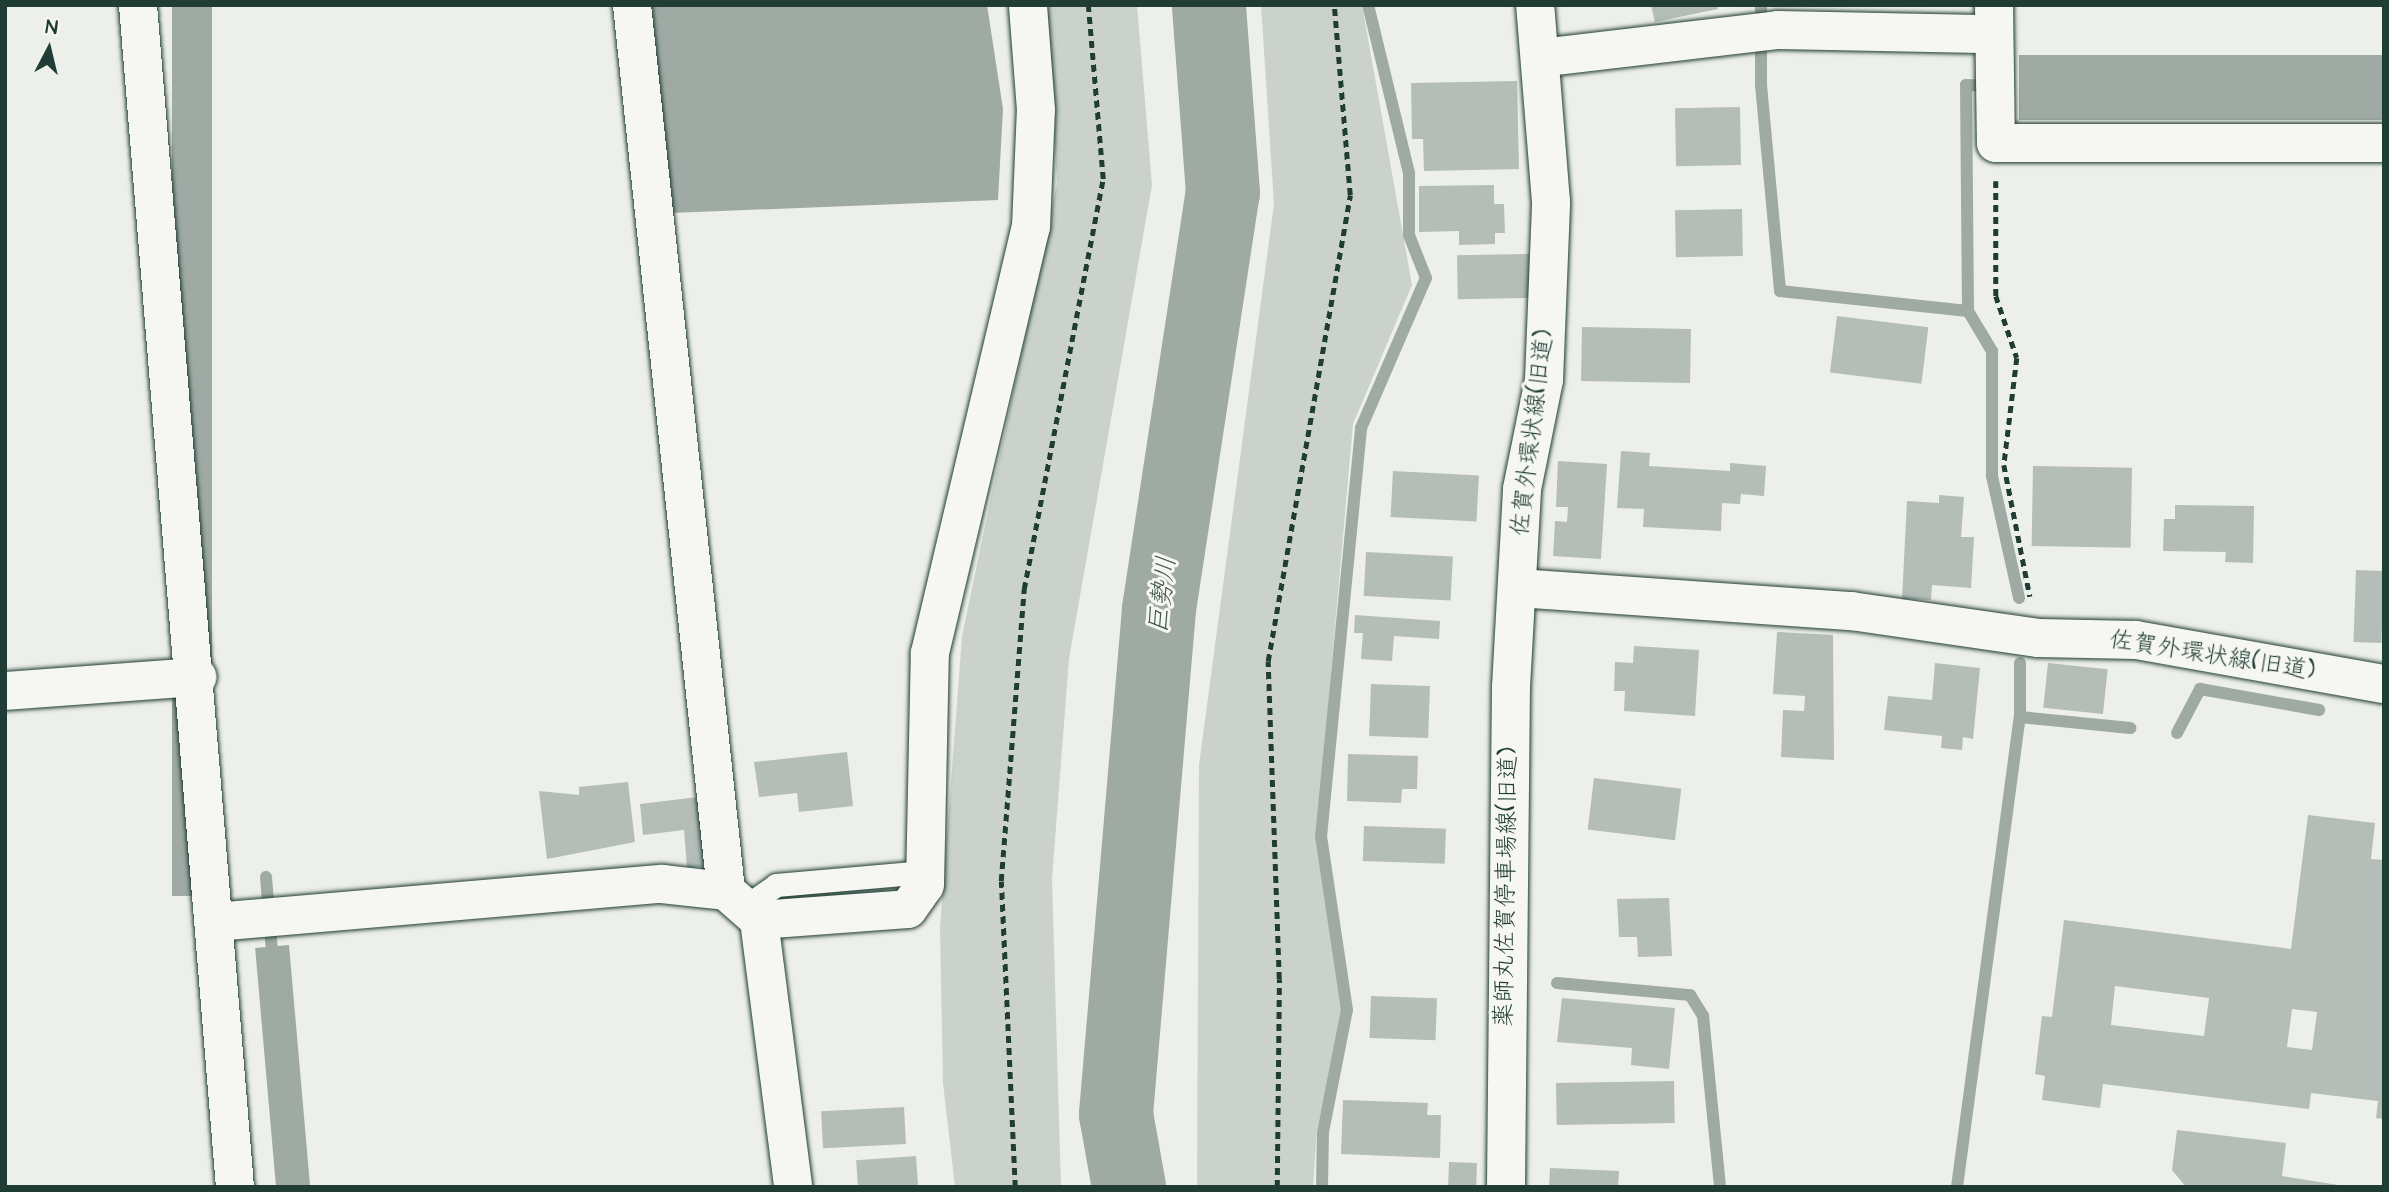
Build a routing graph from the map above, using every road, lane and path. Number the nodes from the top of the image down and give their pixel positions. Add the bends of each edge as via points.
1 (138, 5) edge
2 (632, 5) edge
3 (1028, 5) edge
4 (1088, 5) edge
5 (1334, 5) edge
6 (1535, 5) edge
7 (1995, 53) edge
8 (1540, 58) junction
9 (2384, 143) edge
10 (1996, 144) junction
11 (1519, 588) junction
12 (2039, 638) junction
13 (197, 677) junction
14 (2384, 684) edge
15 (5, 691) edge
16 (924, 872) junction
17 (743, 906) junction
18 (215, 922) junction
19 (235, 1187) edge
20 (793, 1187) edge
21 (1015, 1187) edge
22 (1277, 1187) edge
23 (1506, 1187) edge

1 - 13 street
2 - 17 street
3 - 16 street via 1035,110 1031,227 930,653
4 - 21 path via 1103,179 1024,589 1001,881
5 - 22 path via 1350,195 1268,661 1279,979
6 - 8 street, 佐賀外環状線(旧道)
7 - 8 street via 1760,31
7 - 10 street
8 - 11 street, 佐賀外環状線(旧道) via 1551,202 1544,380 1522,489
9 - 10 street
10 - 12 path via 1996,296 2017,358 2004,465
11 - 12 street, 佐賀外環状線(旧道) via 1851,611
11 - 23 street, 薬師丸佐賀停車場線(旧道) via 1504,883
12 - 14 street, 佐賀外環状線(旧道) via 2136,640
13 - 15 street
13 - 18 street
16 - 17 lane via 776,885
16 - 17 street via 925,885 908,909
17 - 18 street via 662,884
17 - 20 street
18 - 19 street

